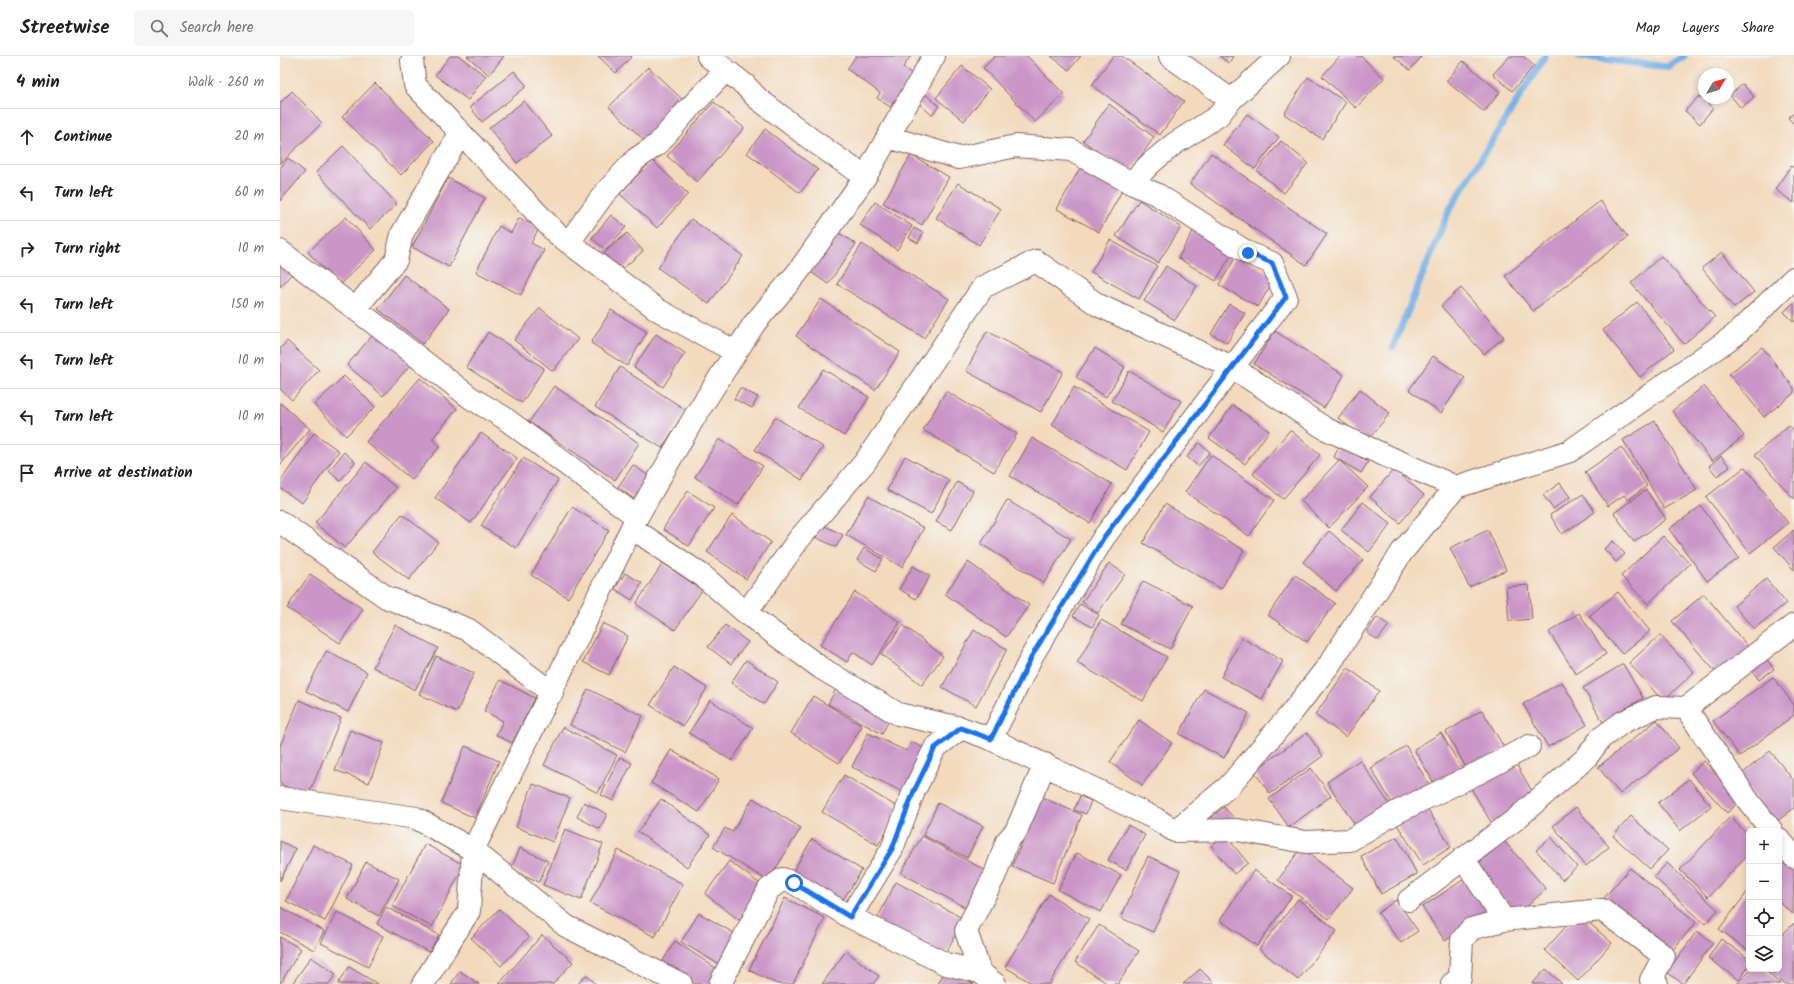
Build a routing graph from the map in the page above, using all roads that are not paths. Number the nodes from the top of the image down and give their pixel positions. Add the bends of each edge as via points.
1 (414, 56) edge
2 (708, 56) edge
3 (934, 56) edge
4 (1170, 56) edge
5 (1279, 56) edge
6 (726, 70) junction
7 (1231, 100) junction
8 (460, 134) junction
9 (888, 137) junction
10 (865, 177) junction
11 (1131, 183) junction
12 (569, 242) junction
13 (280, 251) edge
14 (1794, 278) edge
15 (355, 309) junction
16 (736, 352) junction
17 (1232, 367) junction
18 (1456, 487) junction
19 (280, 522) edge
20 (635, 523) junction
21 (746, 613) junction
22 (1794, 625) edge
23 (552, 693) junction
24 (1686, 708) junction
25 (961, 728) junction
26 (991, 739) junction
27 (1530, 746) dead end
28 (1045, 764) junction
29 (280, 798) edge
30 (1770, 828) edge
31 (1175, 831) junction
32 (1782, 842) edge
33 (473, 850) junction
34 (1794, 856) edge
35 (1463, 858) junction
36 (1409, 900) dead end
37 (850, 917) junction
38 (1504, 920) junction
39 (987, 978) edge
40 (423, 984) edge
41 (681, 984) edge
42 (720, 984) edge
43 (1452, 984) edge
44 (1657, 984) edge

1 - 8 street via 412,61 415,85
2 - 6 street
3 - 9 street
4 - 7 street
5 - 7 street
6 - 10 street via 757,98
6 - 12 street via 658,144 636,159 604,194
7 - 11 street via 1218,116 1174,144
8 - 12 street via 556,232
8 - 15 street via 402,234 396,260
9 - 10 street
9 - 11 street via 959,158 1016,146 1072,150
10 - 16 street via 798,272 754,324
11 - 17 street via 1158,195 1248,253 1272,263 1286,297
12 - 16 street via 658,310
13 - 15 street
14 - 18 street via 1735,335 1570,451
15 - 20 street via 471,398 503,417
16 - 20 street via 695,416
17 - 18 street via 1326,429
17 - 21 street via 1098,305 1036,261 983,287 865,462 799,539
17 - 26 street via 1104,537 1033,654
18 - 31 street via 1402,552 1329,665 1289,716 1229,786
19 - 23 street via 386,597 469,630
20 - 21 street
20 - 23 street
21 - 25 street via 821,668 898,714
22 - 24 street
23 - 33 street
24 - 30 street via 1749,802
24 - 35 street via 1656,707 1623,722 1601,738 1586,758 1522,814
25 - 26 street
25 - 37 street via 935,748 914,791 892,849
26 - 28 street
27 - 31 street via 1397,812 1350,840 1306,842 1237,830
28 - 31 street
28 - 39 street via 1016,831 1007,841 995,875 966,931
29 - 33 street via 416,818
32 - 34 street
33 - 40 street via 469,910
33 - 41 street via 566,926
35 - 36 street
35 - 38 street
37 - 39 street via 946,964
37 - 42 street via 783,879 769,889
38 - 43 street via 1471,930 1462,940 1460,978
38 - 44 street via 1602,910 1664,956 1651,980

